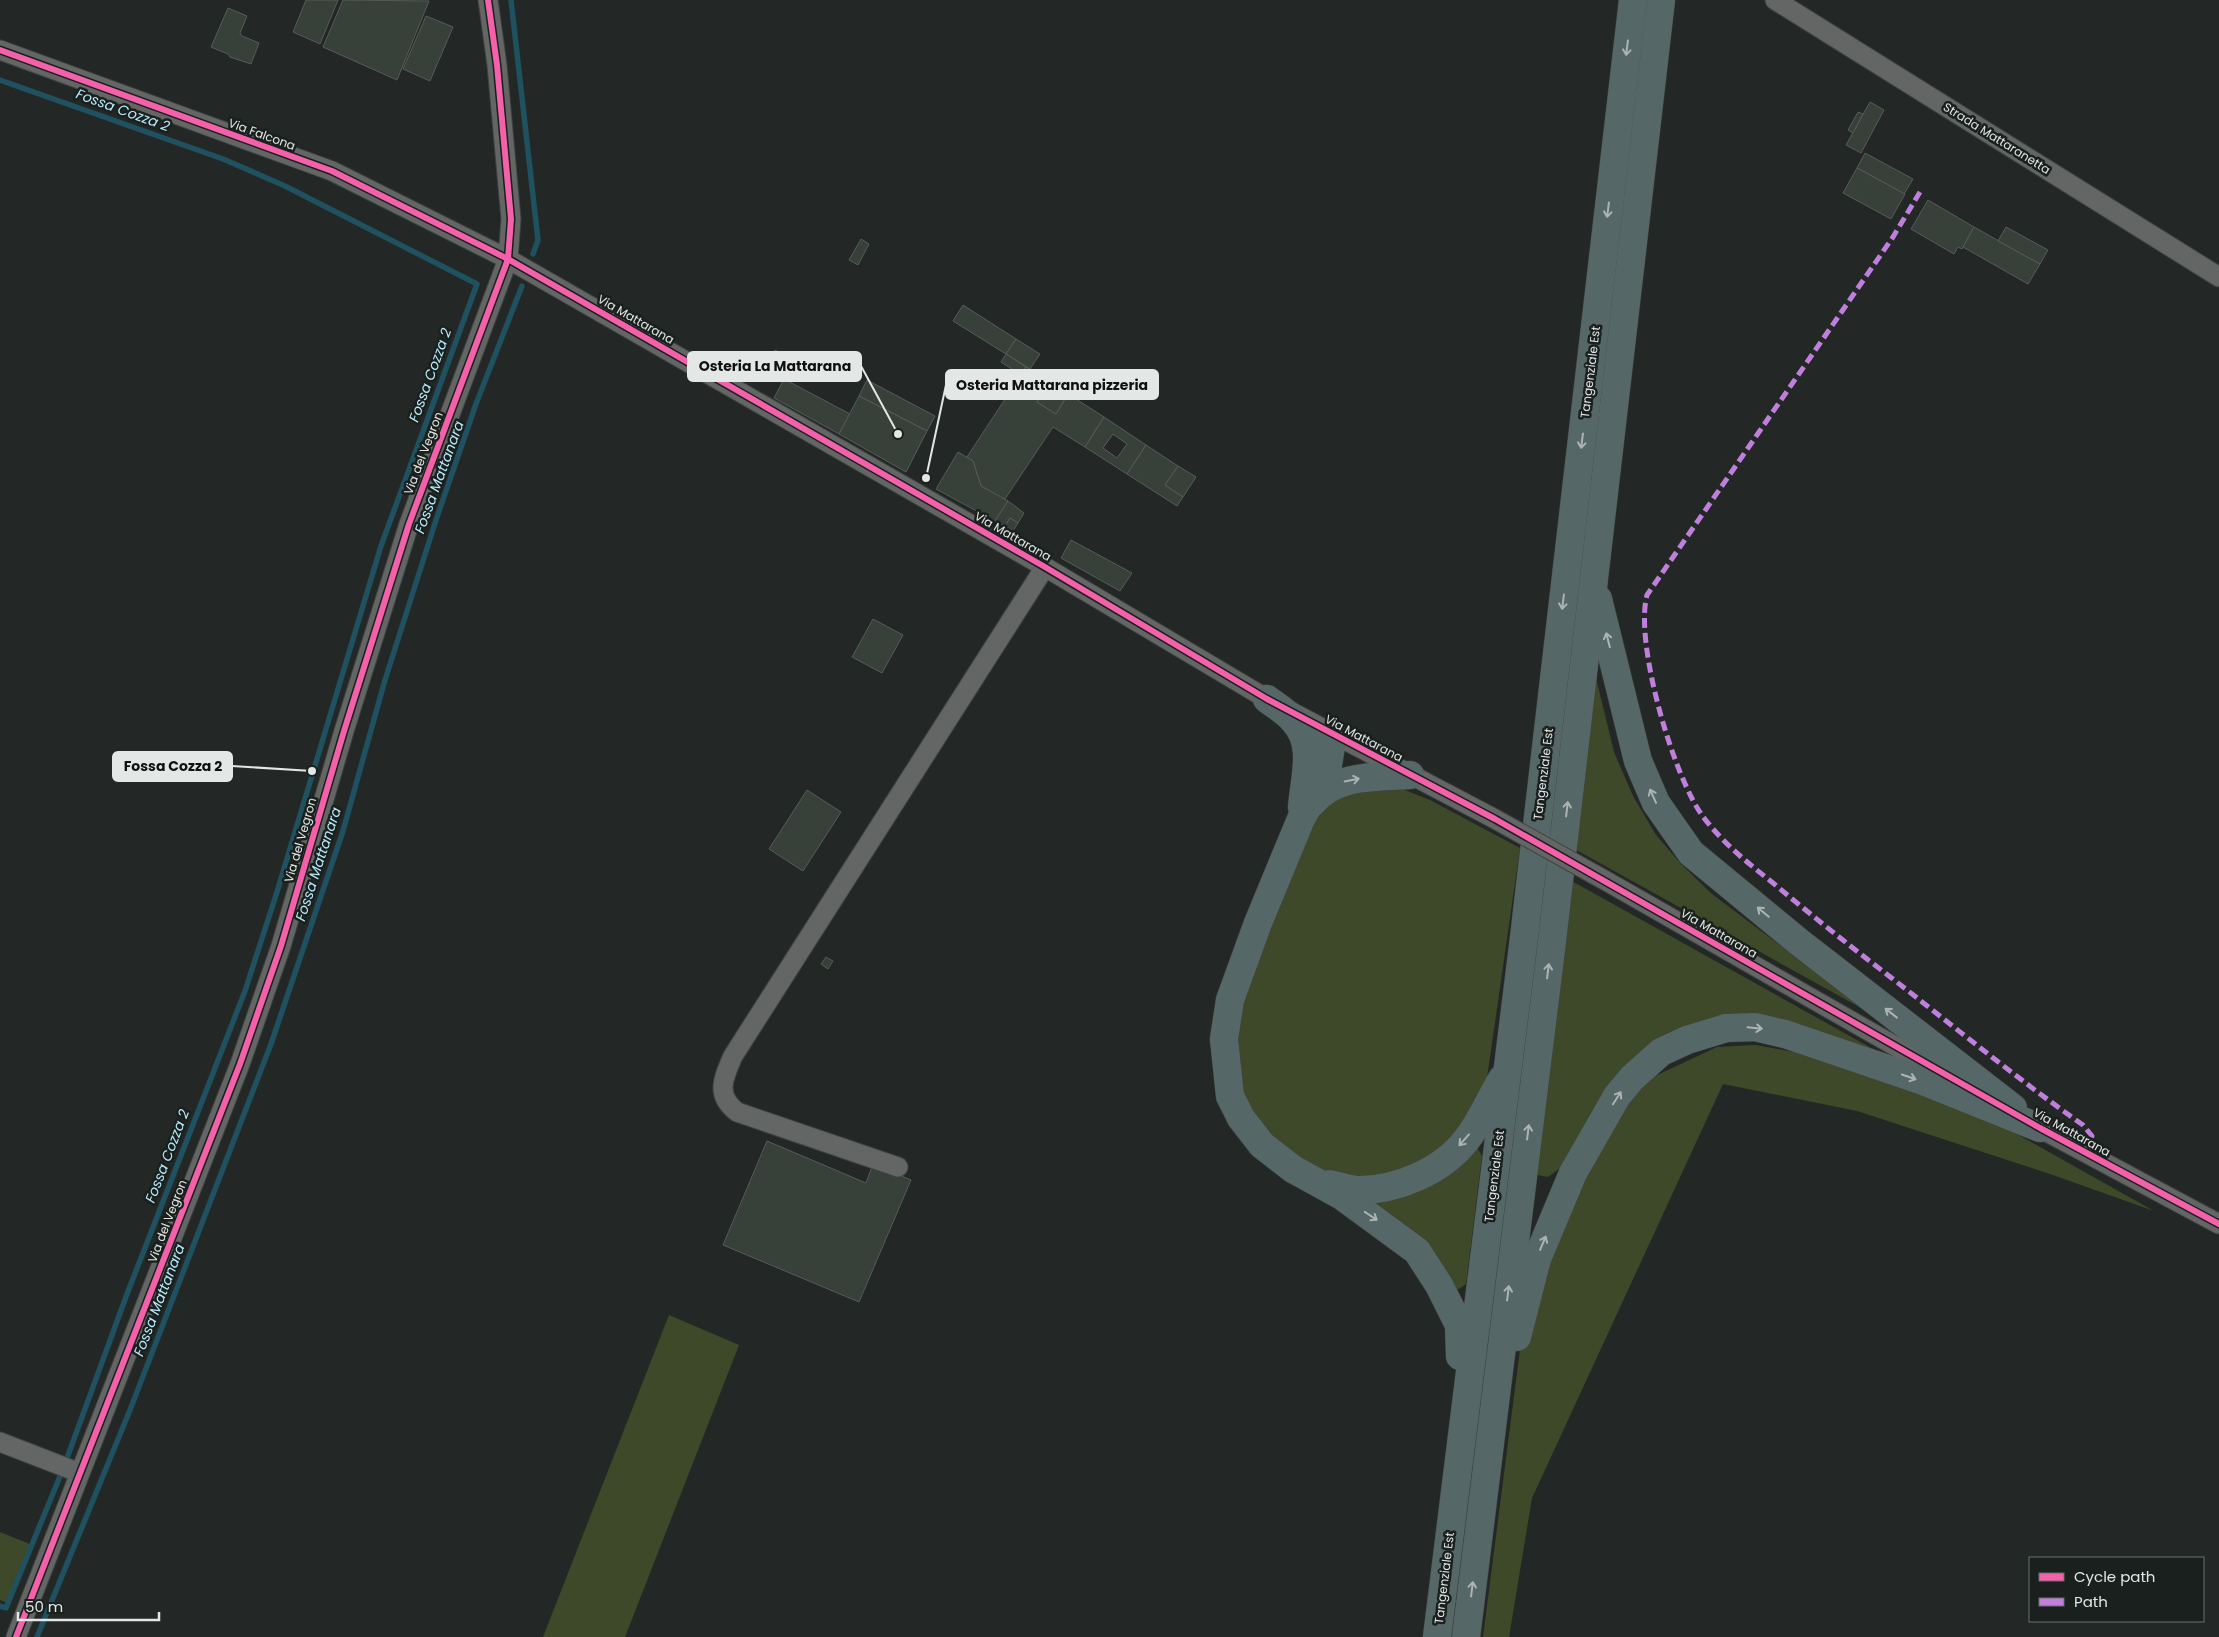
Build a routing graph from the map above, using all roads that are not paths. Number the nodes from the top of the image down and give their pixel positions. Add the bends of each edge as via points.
1 (488, 0) edge
2 (1633, 0) edge
3 (1661, 0) edge
4 (1775, 0) edge
5 (0, 50) edge
6 (508, 259) junction
7 (2219, 277) edge
8 (1045, 568) junction
9 (1594, 582) junction
10 (1267, 699) junction
11 (1333, 734) junction
12 (1307, 760) junction
13 (1410, 775) junction
14 (1301, 818) junction
15 (1507, 1069) junction
16 (2040, 1128) junction
17 (898, 1167) dead end
18 (1315, 1180) junction
19 (2218, 1224) edge
20 (0, 1442) edge
21 (1490, 1442) junction
22 (80, 1473) junction
23 (1454, 1497) junction
24 (16, 1637) edge
25 (1437, 1637) edge
26 (1466, 1637) edge

1 - 6 street, Via del Vegron via 511,219
2 -> 15 highway, Tangenziale Est
3 - 9 highway
4 - 7 street, Strada Mattaranetta
5 - 6 street, Via Falcona via 332,171
6 - 8 street, Via Mattarana
6 - 22 street, Via del Vegron via 409,524 281,946 240,1064
8 - 10 street, Via Mattarana
8 - 17 street via 733,1056 725,1075 723,1094 727,1104 737,1112
16 -> 9 highway via 1799,942 1691,853 1656,803 1638,761
21 -> 9 highway
10 - 11 street, Via Mattarana
10 - 12 highway via 1294,720 1305,738
11 - 12 highway
11 - 13 street, Via Mattarana
11 - 14 highway via 1327,771
12 - 14 highway
14 -> 13 highway via 1313,801 1330,787 1344,781
13 - 16 street, Via Mattarana, bridge via 1608,882
14 - 18 highway via 1230,1000 1224,1039 1230,1096 1242,1118 1262,1145 1293,1169
15 -> 18 highway via 1467,1139 1443,1162 1419,1176 1394,1185 1354,1190
15 - 23 highway, Tangenziale Est
16 - 19 street, Via Mattarana
21 -> 16 highway via 1537,1258 1573,1173 1617,1096 1661,1052 1726,1028 1755,1027 1923,1081
18 -> 23 highway via 1417,1250 1459,1325
20 - 22 street
26 -> 21 highway
22 - 24 street, Via del Vegron
23 - 25 highway, Tangenziale Est

